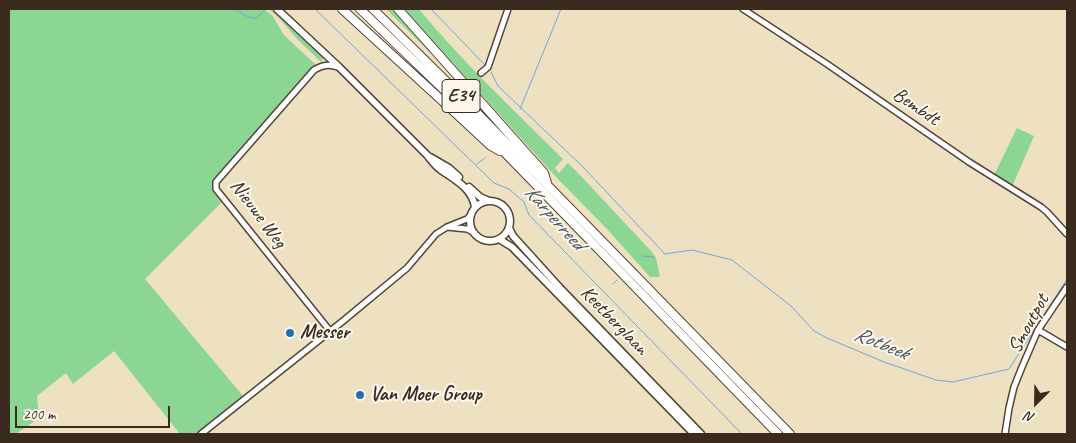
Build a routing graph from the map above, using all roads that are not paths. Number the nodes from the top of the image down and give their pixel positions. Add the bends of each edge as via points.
1 (276, 9) edge
2 (342, 9) edge
3 (360, 9) edge
4 (373, 9) edge
5 (398, 9) edge
6 (508, 9) edge
7 (744, 9) edge
8 (339, 67) junction
9 (481, 73) dead end
10 (504, 153) junction
11 (427, 155) junction
12 (548, 184) junction
13 (489, 201) junction
14 (475, 207) junction
15 (470, 216) junction
16 (447, 227) junction
17 (509, 228) junction
18 (473, 232) junction
19 (1067, 234) edge
20 (499, 239) junction
21 (1067, 287) edge
22 (1038, 330) junction
23 (330, 331) junction
24 (1067, 347) edge
25 (201, 434) edge
26 (694, 434) edge
27 (701, 434) edge
28 (778, 434) edge
29 (790, 434) edge
30 (1005, 434) edge

1 - 8 main road
2 - 10 highway via 491,146
3 - 10 highway, E34
4 - 12 highway, E34
5 - 12 highway via 544,173
6 - 9 street via 488,67
7 - 19 street, Bembdt via 968,162 1041,207
8 - 11 main road
8 - 23 street, Nieuwe Weg via 322,65 314,70 216,182 216,189
10 - 28 highway, E34
11 - 13 main road via 449,168
11 - 14 main road via 470,193
12 - 29 highway, E34
13 - 14 main road
13 - 17 main road via 506,209 510,218
14 - 15 main road
15 - 16 street
15 - 18 main road
16 - 18 street
16 - 23 street via 436,234 407,268
17 - 20 main road
17 - 27 main road, Keetberglaan via 560,288
18 - 20 main road via 486,241
20 - 26 main road, Keetberglaan via 512,247
21 - 22 street, Smoutpot
22 - 24 street
22 - 30 street, Smoutpot via 1014,388
23 - 25 street

